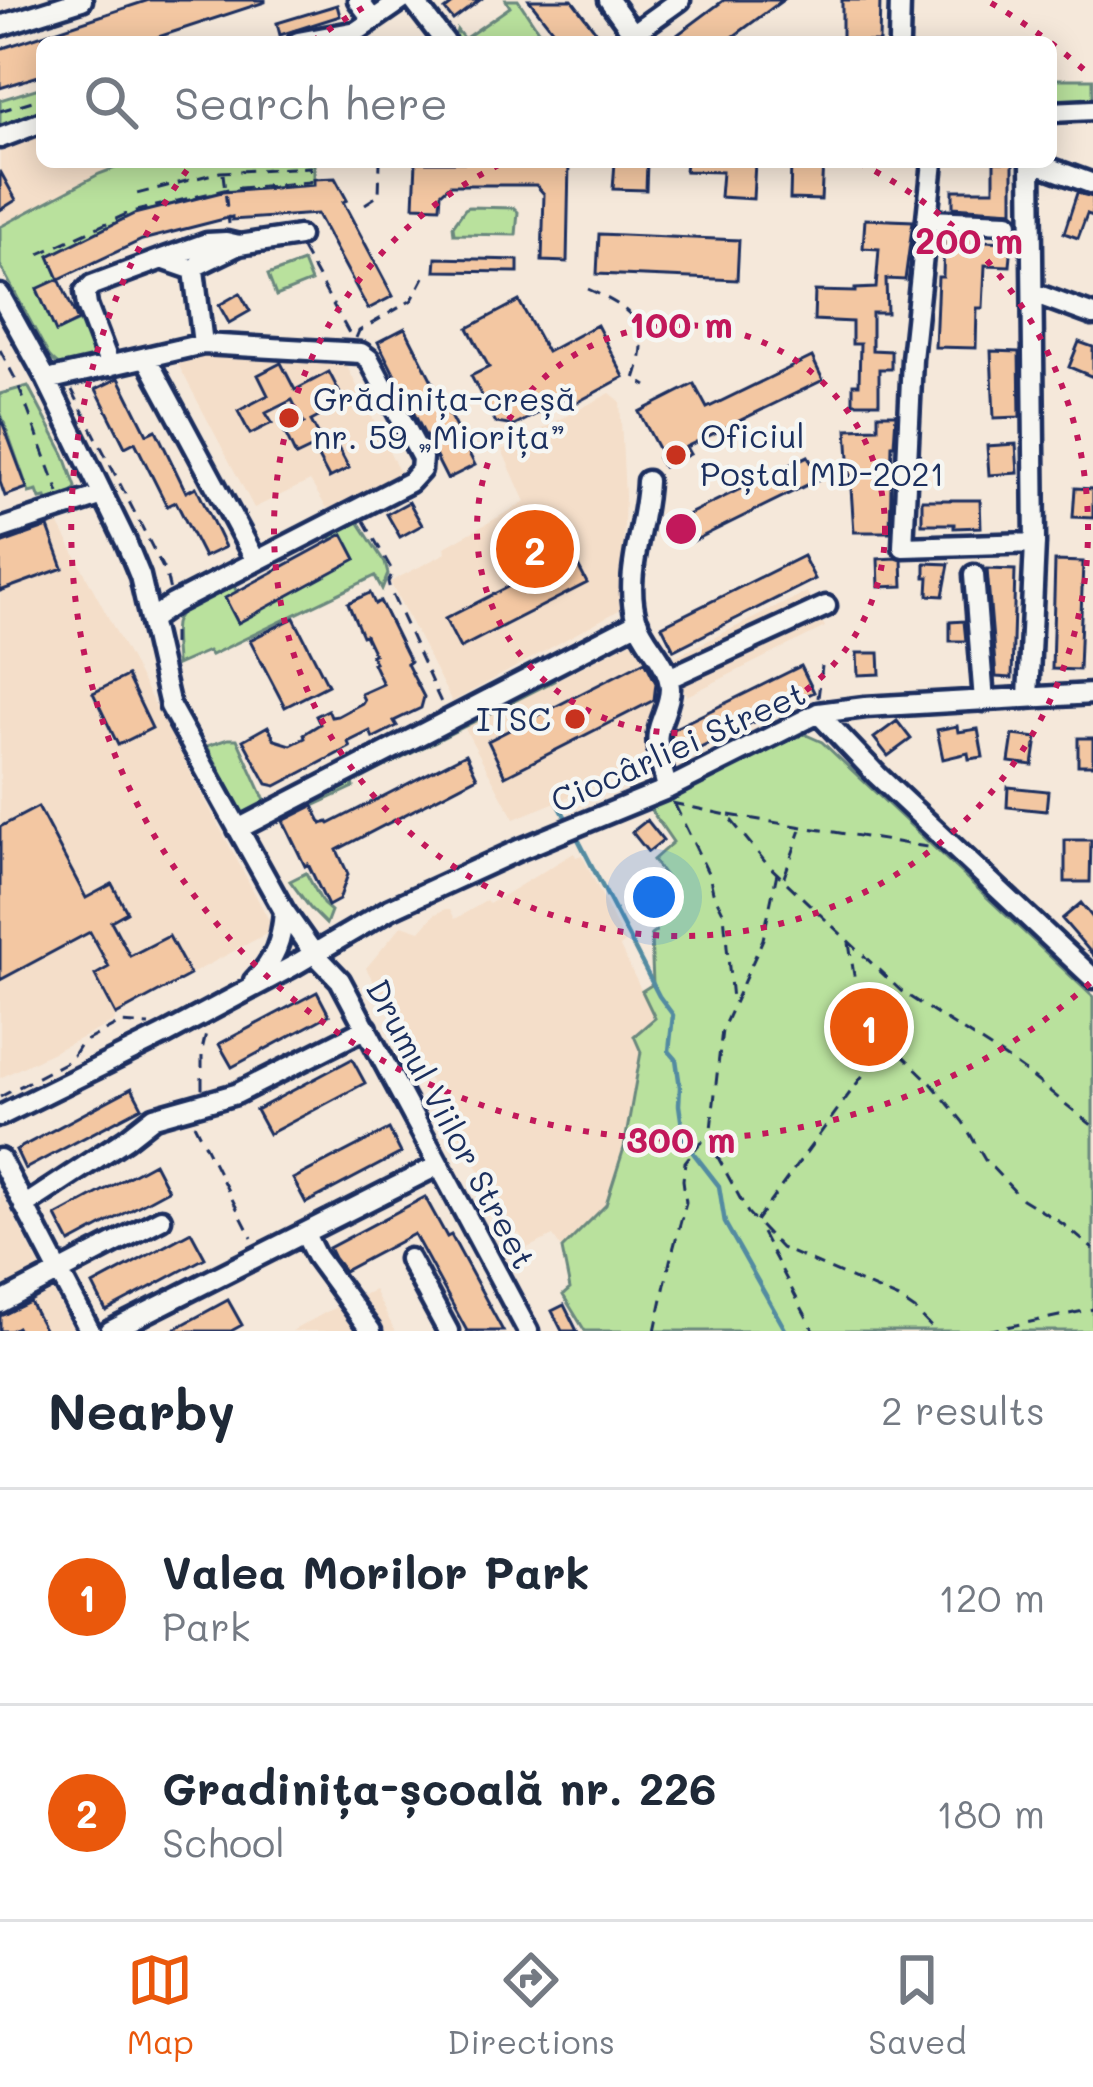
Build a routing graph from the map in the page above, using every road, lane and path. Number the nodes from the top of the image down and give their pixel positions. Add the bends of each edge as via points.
1 (82, 0) edge
2 (358, 0) edge
3 (402, 0) edge
4 (413, 0) edge
5 (610, 0) edge
6 (680, 0) edge
7 (900, 0) edge
8 (373, 20) junction
9 (0, 26) edge
10 (330, 36) edge
11 (440, 36) edge
12 (636, 36) edge
13 (639, 36) edge
14 (899, 36) edge
15 (36, 100) edge
16 (1093, 110) edge
17 (0, 111) edge
18 (1057, 112) edge
19 (36, 124) edge
20 (0, 138) edge
21 (293, 168) edge
22 (310, 168) edge
23 (380, 168) edge
24 (932, 168) edge
25 (1032, 168) edge
26 (1049, 168) edge
27 (223, 172) junction
28 (1093, 184) edge
29 (224, 190) junction
30 (133, 196) dead end
31 (364, 204) dead end
32 (927, 220) junction
33 (1008, 224) dead end
34 (299, 236) joint
35 (236, 244) junction
36 (40, 254) dead end
37 (162, 259) junction
38 (194, 270) junction
39 (424, 278) dead end
40 (589, 289) dead end
41 (1034, 293) junction
42 (0, 295) edge
43 (1093, 315) edge
44 (353, 340) junction
45 (203, 344) junction
46 (0, 350) edge
47 (334, 350) junction
48 (146, 358) junction
49 (110, 366) junction
50 (47, 380) junction
51 (647, 386) dead end
52 (646, 481) dead end
53 (103, 495) junction
54 (64, 507) junction
55 (356, 510) junction
56 (0, 529) edge
57 (1035, 544) junction
58 (256, 561) junction
59 (974, 575) dead end
60 (826, 606) dead end
61 (150, 620) junction
62 (638, 622) junction
63 (669, 678) junction
64 (1093, 694) edge
65 (1028, 698) junction
66 (984, 700) junction
67 (818, 713) junction
68 (449, 722) junction
69 (670, 796) junction
70 (647, 797) junction
71 (727, 815) junction
72 (802, 827) junction
73 (238, 829) junction
74 (941, 849) dead end
75 (777, 873) junction
76 (783, 879) junction
77 (284, 911) junction
78 (849, 941) junction
79 (314, 952) junction
80 (1093, 979) edge
81 (245, 990) junction
82 (732, 1003) junction
83 (161, 1026) dead end
84 (208, 1027) dead end
85 (367, 1028) junction
86 (888, 1042) junction
87 (0, 1096) edge
88 (193, 1105) junction
89 (0, 1116) edge
90 (1093, 1126) edge
91 (710, 1138) junction
92 (0, 1159) edge
93 (439, 1165) junction
94 (24, 1206) junction
95 (161, 1219) dead end
96 (757, 1225) junction
97 (305, 1234) junction
98 (1093, 1249) edge
99 (261, 1256) junction
100 (409, 1259) dead end
101 (60, 1274) junction
102 (0, 1303) edge
103 (1093, 1309) edge
104 (90, 1331) edge
105 (110, 1331) edge
106 (371, 1331) edge
107 (448, 1331) edge
108 (528, 1331) edge
109 (655, 1331) edge
110 (814, 1331) edge
111 (935, 1331) edge
112 (987, 1331) edge

1 - 9 street
2 - 8 street
3 - 8 street
4 - 11 street
5 - 12 street
6 - 13 street
7 - 14 street
8 - 10 street
15 - 17 path
16 - 18 street
19 - 20 street
21 - 27 path
22 - 29 path via 310,182
23 - 31 path via 379,195
24 - 32 street
25 - 41 street
26 - 28 street
27 - 29 path
27 - 30 path
29 - 35 path
29 - 36 path via 131,212
32 - 33 street
32 - 57 street via 903,547
34 - 35 street
34 - 44 path
35 - 37 street via 207,243
35 - 38 street
37 - 38 street
37 - 49 street via 85,292
38 - 45 street
39 - 44 path via 412,300
40 - 51 path via 637,320 644,337 635,379
41 - 43 street
41 - 57 street
42 - 50 street, Drumul Viilor Street
44 - 47 path
45 - 47 street
45 - 48 street
46 - 54 path
47 - 55 street via 369,359 422,458 418,477
48 - 49 street
48 - 58 street
49 - 50 street
50 - 53 street, Drumul Viilor Street
52 - 62 street via 633,592
53 - 54 street
53 - 61 street, Drumul Viilor Street via 140,576
54 - 56 street
55 - 58 street
55 - 68 path via 390,563 390,590
57 - 65 street
58 - 61 street
59 - 66 street
60 - 63 street
61 - 73 street, Drumul Viilor Street via 170,706
62 - 63 street
62 - 68 street
63 - 69 street via 656,740
64 - 65 street, Ciocârliei Street
65 - 66 street, Ciocârliei Street
66 - 67 street, Ciocârliei Street
67 - 69 street, Ciocârliei Street
67 - 80 street
68 - 73 street
69 - 70 street, Ciocârliei Street
69 - 70 path
69 - 71 path
69 - 82 path via 724,914
70 - 79 street, Ciocârliei Street via 390,909
71 - 72 path
71 - 75 path
72 - 74 path
72 - 76 path
73 - 77 street, Drumul Viilor Street
75 - 76 path
75 - 82 path via 763,939
76 - 78 path
77 - 79 street, Drumul Viilor Street
77 - 81 street via 278,948
78 - 86 path via 855,982
78 - 90 path via 901,991
79 - 81 street, Ciocârliei Street
79 - 85 street, Drumul Viilor Street
81 - 89 street, Ciocârliei Street
82 - 91 path via 717,1057
83 - 87 path via 120,1023
84 - 88 path
85 - 88 street via 236,1094
85 - 93 street, Drumul Viilor Street
86 - 96 path
86 - 98 path via 1022,1198
88 - 94 street via 154,1117
88 - 99 path
91 - 96 path
91 - 109 path via 687,1160 686,1202
92 - 94 street
93 - 97 street
93 - 108 street, Drumul Viilor Street
94 - 101 street
95 - 101 street
96 - 110 path
96 - 111 path via 781,1248 899,1299
97 - 99 street
97 - 106 street
99 - 105 street
100 - 107 street
101 - 102 street
101 - 104 street
103 - 112 path

